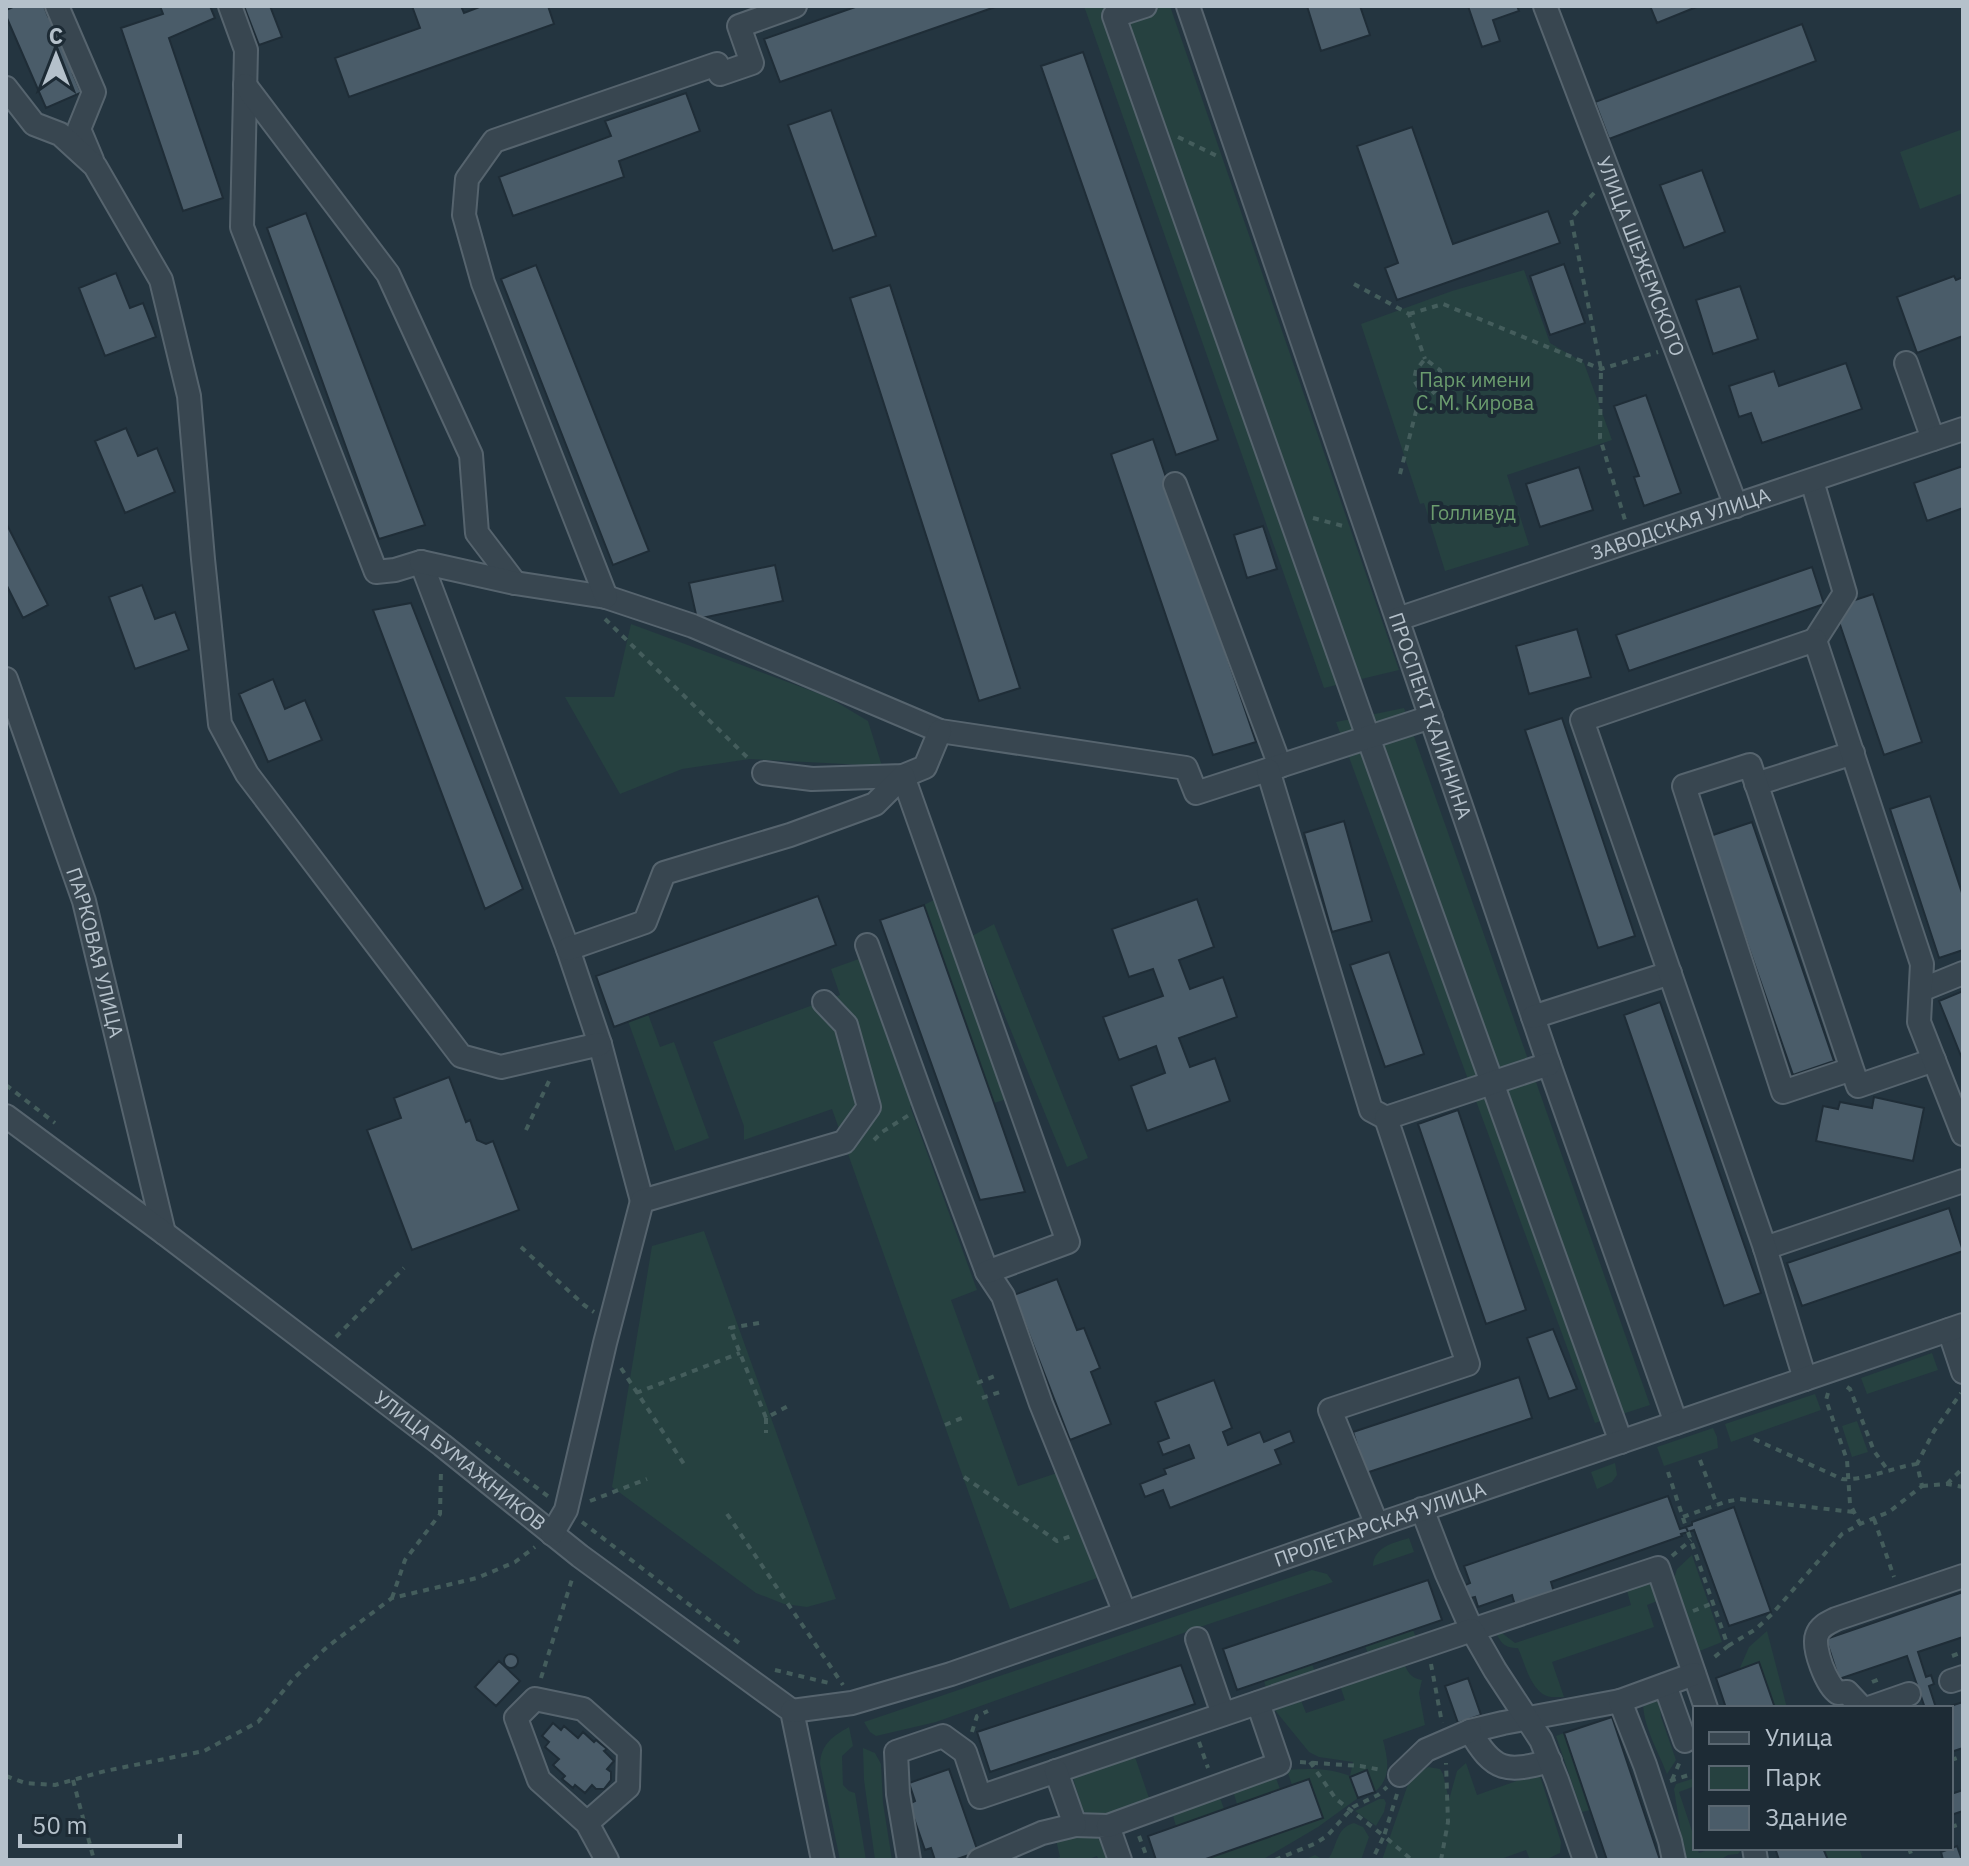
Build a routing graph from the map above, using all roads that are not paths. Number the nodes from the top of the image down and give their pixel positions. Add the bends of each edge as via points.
1 (57, 6) edge
2 (230, 6) edge
3 (795, 6) edge
4 (1188, 6) edge
5 (1545, 6) edge
6 (1131, 8) edge
7 (245, 85) junction
8 (6, 88) edge
9 (95, 166) junction
10 (1906, 363) dead end
11 (1963, 429) edge
12 (1933, 439) junction
13 (1812, 481) junction
14 (1175, 484) dead end
15 (1736, 506) junction
16 (421, 562) junction
17 (515, 583) junction
18 (606, 597) junction
19 (1398, 619) junction
20 (1815, 640) junction
21 (6, 679) edge
22 (1431, 717) junction
23 (940, 731) junction
24 (1368, 737) junction
25 (1853, 753) junction
26 (1274, 768) junction
27 (764, 773) road end
28 (903, 776) junction
29 (1756, 784) junction
30 (867, 945) dead end
31 (568, 949) junction
32 (1670, 973) junction
33 (1963, 973) edge
34 (1921, 990) junction
35 (824, 1002) dead end
36 (1533, 1017) junction
37 (600, 1044) junction
38 (1934, 1060) junction
39 (1549, 1064) junction
40 (1852, 1069) junction
41 (1492, 1083) junction
42 (6, 1116) edge
43 (1386, 1118) junction
44 (1963, 1134) edge
45 (1963, 1181) edge
46 (642, 1201) junction
47 (164, 1233) junction
48 (1765, 1248) junction
49 (987, 1272) junction
50 (1956, 1328) edge
51 (1963, 1372) edge
52 (1805, 1379) junction
53 (1676, 1423) junction
54 (1621, 1442) junction
55 (1422, 1509) junction
56 (1377, 1525) junction
57 (552, 1534) junction
58 (1963, 1576) edge
59 (1125, 1613) junction
60 (1472, 1630) junction
61 (1197, 1639) dead end
62 (1694, 1674) junction
63 (1665, 1685) junction
64 (1909, 1694) dead end
65 (1620, 1701) junction
66 (1258, 1703) junction
67 (1705, 1706) edge
68 (1860, 1706) edge
69 (1875, 1706) edge
70 (792, 1711) junction
71 (1223, 1714) junction
72 (1527, 1718) junction
73 (1470, 1731) junction
74 (1685, 1741) dead end
75 (1550, 1761) junction
76 (1056, 1771) junction
77 (1400, 1775) road end
78 (587, 1823) junction
79 (1075, 1825) junction
80 (1108, 1826) junction
81 (989, 1858) edge
82 (1581, 1859) edge
83 (607, 1860) edge
84 (823, 1860) edge
85 (909, 1860) edge
86 (1120, 1860) edge
87 (1674, 1860) edge

1 - 9 street via 94,92 79,129
2 - 7 street via 246,50
3 - 18 street via 739,26 752,63 720,74 717,64 494,141 467,179 464,215 483,283
4 - 19 street, ПРОСПЕКТ КАЛИНИНА
5 - 15 street, УЛИЦА ШЕЖЕМСКОГО
6 - 24 street via 1114,16
7 - 16 street via 242,227 376,572
7 - 17 street via 388,274 471,455 477,533
8 - 9 street via 34,124 60,134
9 - 37 street via 161,280 189,396 220,724 247,774 464,1066 501,1067
10 - 12 street
11 - 12 street, ЗАВОДСКАЯ УЛИЦА
12 - 13 street, ЗАВОДСКАЯ УЛИЦА
13 - 15 street, ЗАВОДСКАЯ УЛИЦА
13 - 20 street via 1845,593
14 - 26 street
15 - 19 street, ЗАВОДСКАЯ УЛИЦА
16 - 17 street
16 - 31 street
17 - 18 street
18 - 23 street via 693,626
19 - 22 street, ПРОСПЕКТ КАЛИНИНА
20 - 25 street
20 - 32 street via 1582,720
21 - 47 street, ПАРКОВАЯ УЛИЦА via 84,901
22 - 24 street
22 - 36 street, ПРОСПЕКТ КАЛИНИНА
23 - 26 street via 1186,768 1196,793
23 - 28 street via 925,767
24 - 26 street
24 - 41 street
25 - 29 street
25 - 34 street via 1922,964
26 - 43 street via 1371,1110
27 - 28 street via 812,779
28 - 31 street via 875,804 664,873 645,922
28 - 49 street via 1068,1242
29 - 40 street
29 - 40 street via 1750,765 1684,786 1783,1092
30 - 49 street
31 - 37 street
32 - 36 street
32 - 48 street
33 - 34 street
34 - 38 street via 1919,1022
35 - 46 street via 846,1025 869,1107 844,1142
36 - 39 street, ПРОСПЕКТ КАЛИНИНА
37 - 46 street
38 - 40 street via 1858,1086
38 - 44 street
39 - 41 street
39 - 53 street, ПРОСПЕКТ КАЛИНИНА
41 - 43 street
41 - 54 street
42 - 47 street, УЛИЦА БУМАЖНИКОВ
43 - 56 street via 1468,1364 1330,1410
45 - 48 street
46 - 57 street via 566,1510
47 - 57 street, УЛИЦА БУМАЖНИКОВ
48 - 52 street
49 - 59 street via 1003,1296
50 - 51 street
50 - 52 street, ПРОЛЕТАРСКАЯ УЛИЦА
52 - 53 street, ПРОЛЕТАРСКАЯ УЛИЦА
53 - 54 street, ПРОЛЕТАРСКАЯ УЛИЦА
54 - 55 street, ПРОЛЕТАРСКАЯ УЛИЦА
55 - 56 street, ПРОЛЕТАРСКАЯ УЛИЦА
55 - 60 street
56 - 59 street, ПРОЛЕТАРСКАЯ УЛИЦА
57 - 70 street, УЛИЦА БУМАЖНИКОВ
58 - 68 street via 1822,1627 1817,1651 1827,1678 1834,1691 1847,1692
59 - 70 street, ПРОЛЕТАРСКАЯ УЛИЦА via 951,1674 852,1703
60 - 62 street via 1658,1568
60 - 66 street
60 - 72 street
61 - 71 street
62 - 63 street
62 - 67 street
63 - 65 street
63 - 74 street
64 - 69 street
65 - 72 street
65 - 87 street
66 - 71 street
66 - 80 street via 1279,1764
70 - 84 street
71 - 76 street
72 - 73 street
72 - 75 street
73 - 75 street via 1499,1766
73 - 77 street via 1426,1750
75 - 82 street
76 - 79 street
76 - 85 street via 980,1797 965,1752 943,1736 896,1752
78 - 78 street via 539,1780 516,1718 535,1699 583,1709 629,1750 628,1787
78 - 83 street
79 - 80 street
79 - 81 street via 1042,1833
80 - 86 street

